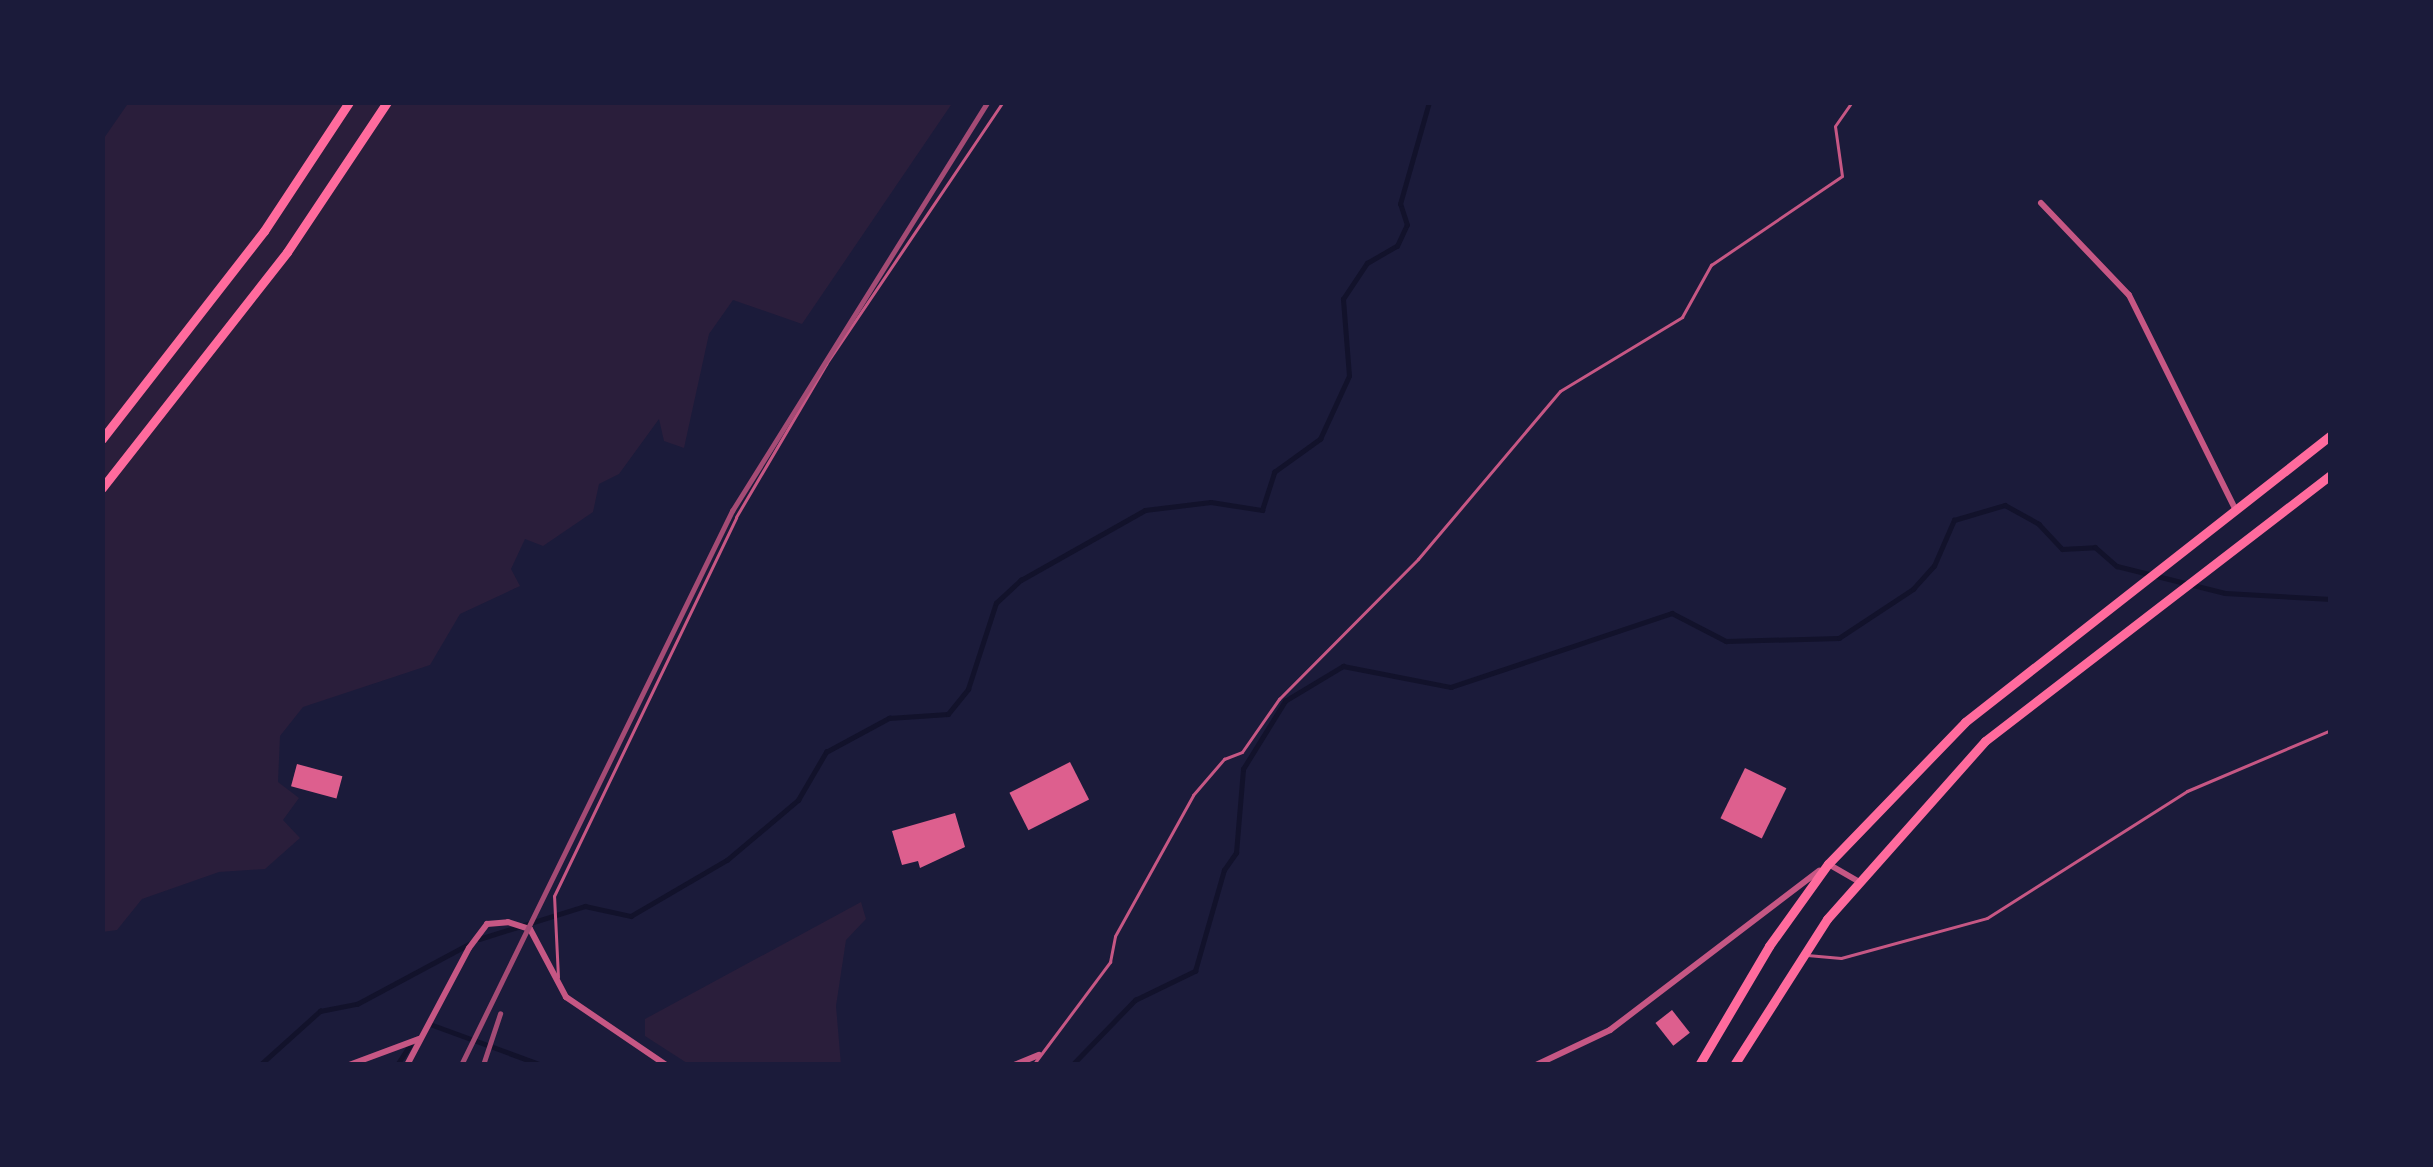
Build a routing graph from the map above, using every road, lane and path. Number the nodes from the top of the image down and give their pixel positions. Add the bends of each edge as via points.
1 (349, 102) edge
2 (387, 102) edge
3 (1003, 102) edge
4 (1852, 102) edge
5 (2041, 203) dead end
6 (2331, 435) edge
7 (102, 439) edge
8 (2331, 475) edge
9 (102, 488) edge
10 (2235, 509) junction
11 (2331, 730) edge
12 (1828, 864) junction
13 (1858, 881) junction
14 (1800, 953) junction
15 (558, 990) junction
16 (423, 1037) junction
17 (1039, 1055) junction
18 (349, 1065) edge
19 (407, 1065) edge
20 (666, 1065) edge
21 (1014, 1065) edge
22 (1033, 1065) edge
23 (1536, 1065) edge
24 (1699, 1065) edge
25 (1734, 1065) edge

1 - 7 main road via 264,232
2 - 9 main road via 287,252
3 - 15 lane via 826,364 736,517 554,896
4 - 17 lane via 1835,126 1841,176 1711,265 1682,316 1560,391 1418,559 1193,795 1115,936 1110,962
5 - 10 street via 2129,295
6 - 10 main road
8 - 13 main road via 1985,740
10 - 12 main road via 1964,722
11 - 14 lane via 2170,801 1987,918 1841,958
12 - 13 street
12 - 23 street via 1610,1030
12 - 24 main road via 1768,946
13 - 14 main road
14 - 25 main road
15 - 16 street via 530,929 487,924
15 - 20 street
16 - 18 street
16 - 19 street
17 - 21 street
17 - 22 lane

